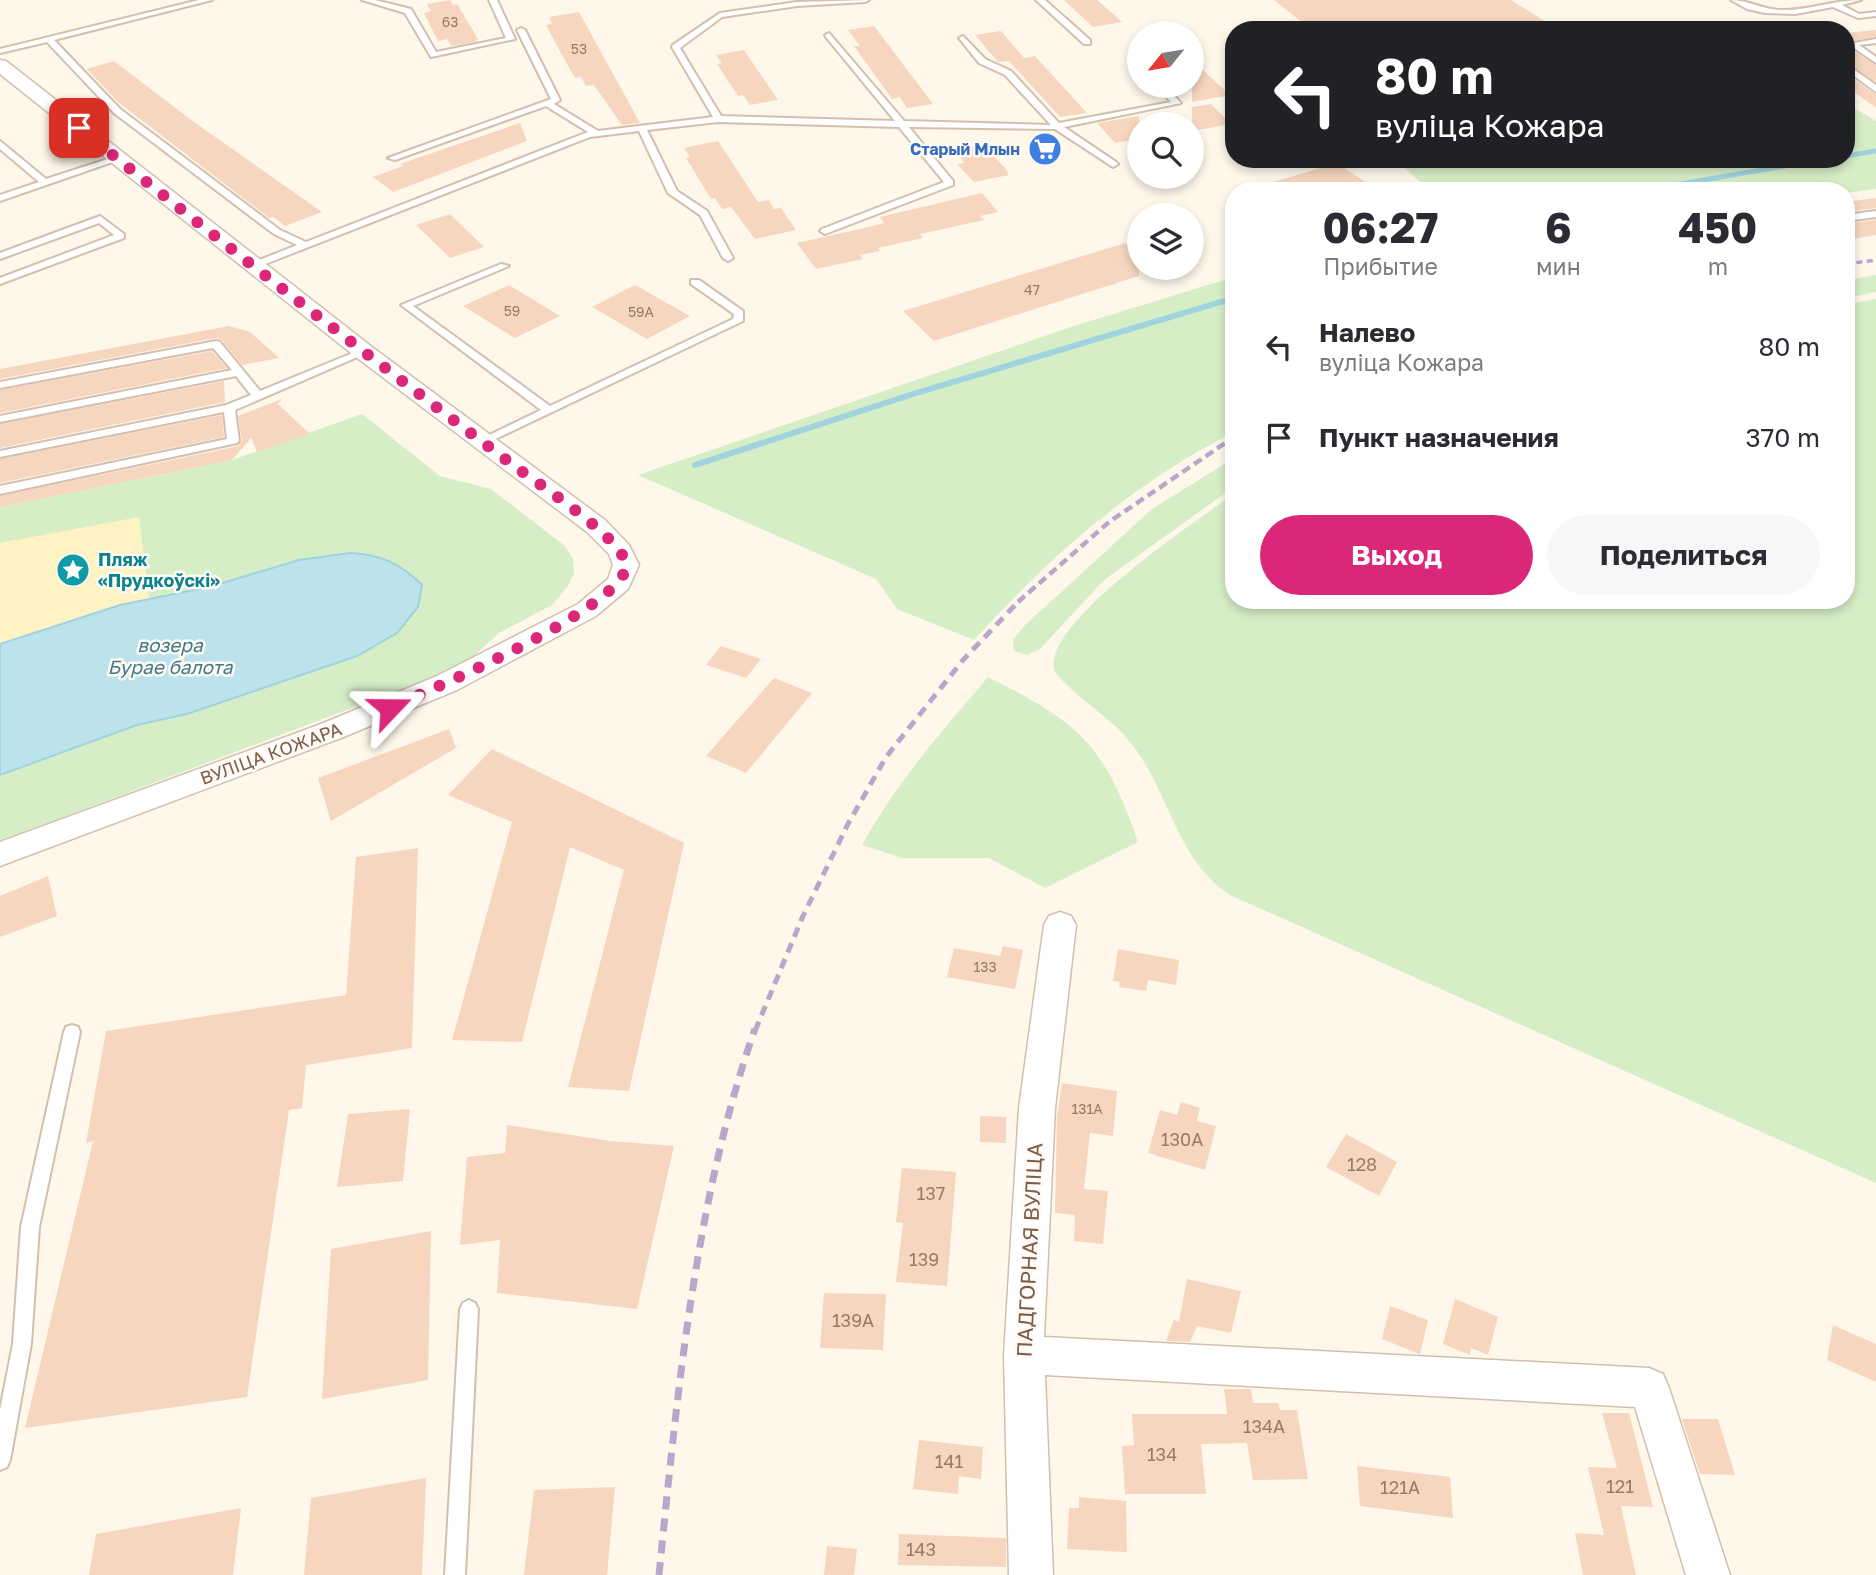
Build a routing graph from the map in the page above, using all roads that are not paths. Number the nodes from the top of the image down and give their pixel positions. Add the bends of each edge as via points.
1 (208, 0) edge
2 (366, 0) edge
3 (493, 0) edge
4 (865, 0) edge
5 (1040, 0) edge
6 (1735, 0) edge
7 (1857, 0) edge
8 (1833, 4) junction
9 (1876, 14) edge
10 (522, 30) dead end
11 (829, 36) dead end
12 (963, 38) dead end
13 (50, 41) junction
14 (1876, 41) edge
15 (1087, 42) dead end
16 (1855, 44) edge
17 (1855, 46) edge
18 (0, 51) edge
19 (1876, 61) edge
20 (0, 65) edge
21 (1855, 73) edge
22 (1876, 89) edge
23 (1172, 98) edge
24 (547, 103) junction
25 (718, 119) junction
26 (900, 124) junction
27 (1058, 127) junction
28 (642, 129) junction
29 (596, 134) junction
30 (0, 144) edge
31 (392, 158) dead end
32 (117, 159) junction
33 (1113, 164) dead end
34 (45, 183) junction
35 (0, 198) edge
36 (1876, 214) edge
37 (1855, 217) edge
38 (825, 231) dead end
39 (307, 246) junction
40 (0, 256) edge
41 (728, 258) dead end
42 (255, 265) junction
43 (504, 266) dead end
44 (0, 281) edge
45 (695, 282) dead end
46 (364, 352) junction
47 (239, 372) junction
48 (0, 385) edge
49 (258, 396) junction
50 (229, 408) junction
51 (549, 411) junction
52 (0, 419) edge
53 (483, 442) junction
54 (0, 454) edge
55 (0, 490) edge
56 (0, 854) edge
57 (1059, 925) dead end
58 (72, 1032) dead end
59 (469, 1309) dead end
60 (1024, 1355) junction
61 (0, 1460) edge
62 (455, 1575) edge
63 (1031, 1575) edge
64 (1708, 1575) edge

1 - 13 lane
2 - 3 lane via 408,11 434,55 511,39
4 - 25 lane via 720,15 676,47
5 - 15 lane
6 - 8 lane via 1773,14
7 - 8 lane
8 - 9 lane via 1858,16
10 - 24 lane via 556,100
11 - 26 lane
12 - 27 lane via 982,61 1008,73
13 - 18 lane
13 - 39 lane via 117,111 277,232
14 - 16 lane
17 - 19 lane
20 - 32 street, ВУЛІЦА КОЖАРА
21 - 22 lane
23 - 27 lane via 1177,103
24 - 29 lane
24 - 31 lane
25 - 26 lane
25 - 28 lane
26 - 27 lane
26 - 38 lane via 950,183
27 - 33 lane
28 - 29 lane
28 - 41 lane via 673,193 704,214
29 - 39 lane
30 - 34 lane
32 - 34 lane
32 - 42 street, ВУЛІЦА КОЖАРА
34 - 35 lane
36 - 37 lane
39 - 42 lane
40 - 44 lane via 100,219 121,236
42 - 46 street, ВУЛІЦА КОЖАРА
43 - 51 lane via 406,305
45 - 51 lane via 741,317
46 - 49 lane
46 - 53 street, ВУЛІЦА КОЖАРА
47 - 48 lane via 216,344
47 - 49 lane
47 - 52 lane
49 - 50 lane
50 - 54 lane
50 - 55 lane via 233,441
51 - 53 lane
53 - 56 street, ВУЛІЦА КОЖАРА via 596,526 620,551 626,565 619,583 607,595 472,670 379,712
57 - 60 street, ПАДГОРНАЯ ВУЛІЦА via 1037,1108
58 - 61 lane via 30,1227 22,1344
59 - 62 lane
60 - 63 street, ПАДГОРНАЯ ВУЛІЦА
60 - 64 street via 1649,1388

